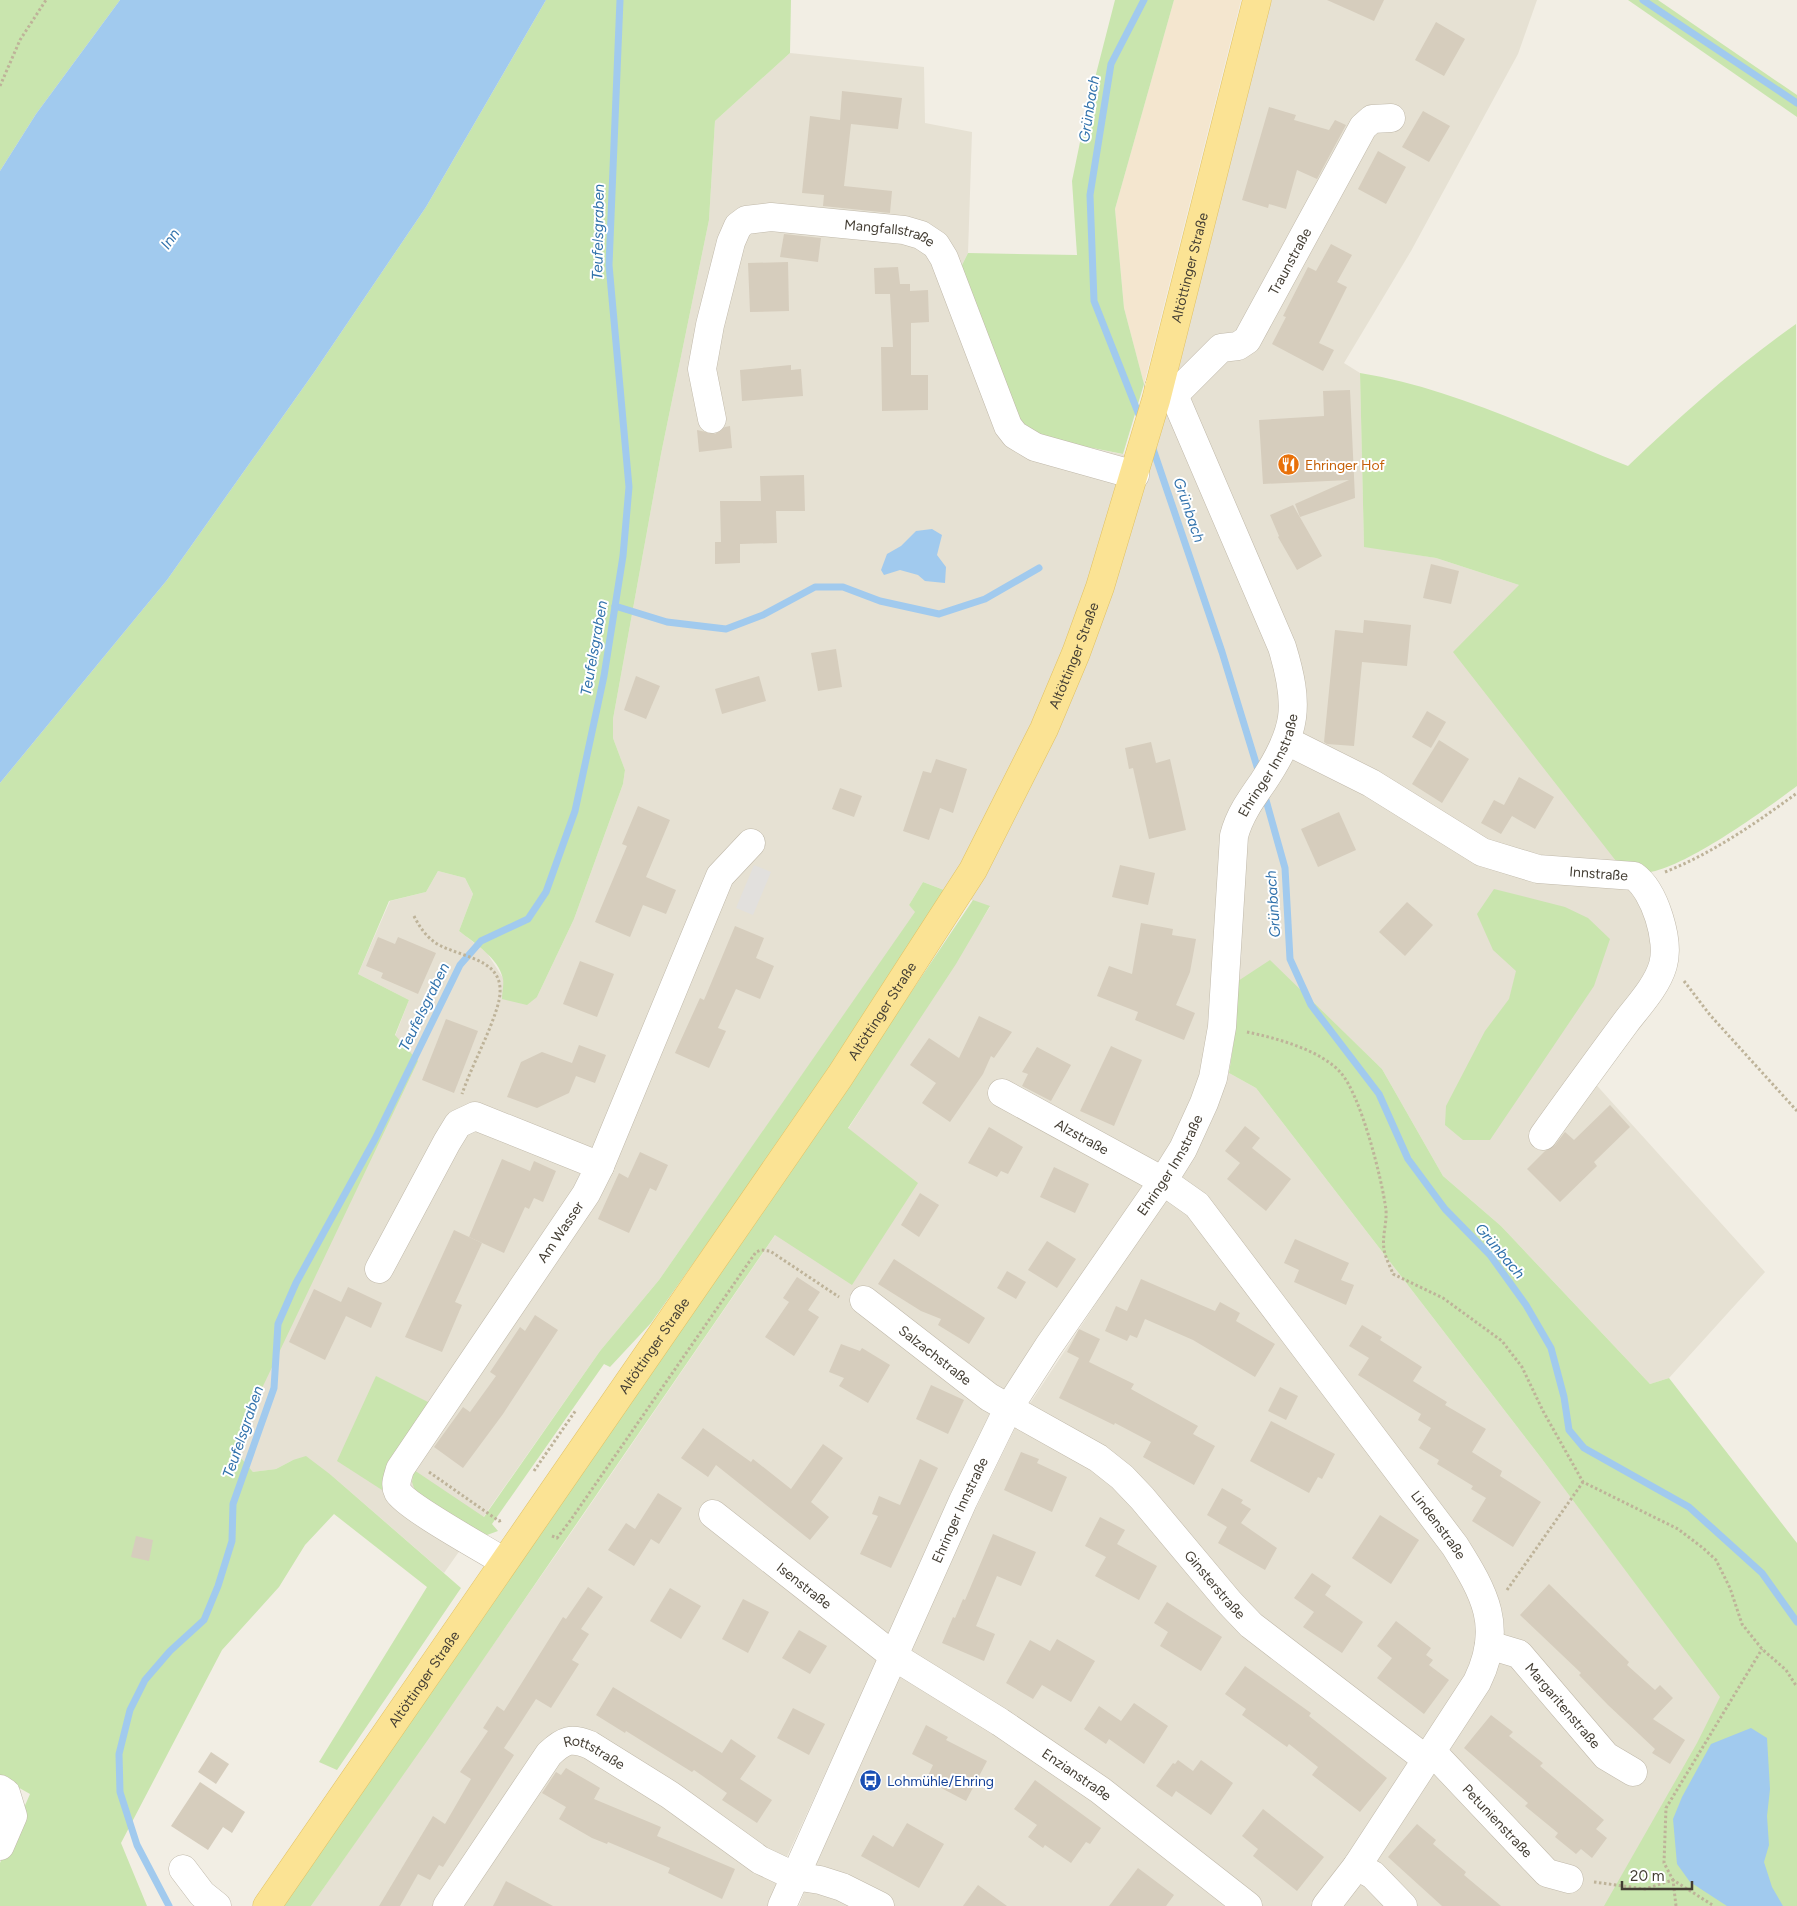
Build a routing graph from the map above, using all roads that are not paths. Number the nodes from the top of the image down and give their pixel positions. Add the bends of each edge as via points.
1 (1257, 0) edge
2 (1391, 118) dead end
3 (1163, 394) junction
4 (712, 419) dead end
5 (1137, 467) junction
6 (1286, 741) junction
7 (751, 843) dead end
8 (1002, 1093) dead end
9 (1543, 1136) dead end
10 (600, 1166) junction
11 (1163, 1181) junction
12 (379, 1269) dead end
13 (864, 1300) dead end
14 (1008, 1409) junction
15 (713, 1514) dead end
16 (503, 1561) junction
17 (1490, 1645) junction
18 (895, 1657) junction
19 (1429, 1756) junction
20 (1633, 1772) dead end
21 (0, 1789) edge
22 (0, 1846) edge
23 (1357, 1866) junction
24 (183, 1870) dead end
25 (794, 1876) junction
26 (1569, 1879) road end
27 (217, 1906) edge
28 (267, 1906) edge
29 (447, 1906) edge
30 (782, 1906) edge
31 (880, 1906) edge
32 (1248, 1906) edge
33 (1326, 1906) edge
34 (1403, 1906) edge

1 - 3 main road, Altöttinger Straße
2 - 3 street, Traunstraße via 1372,119 1363,127 1247,340 1238,346 1221,348
3 - 5 main road, Altöttinger Straße
3 - 6 street, Ehringer Innstraße via 1282,648 1294,700 1293,719
4 - 5 street, Mangfallstraße via 702,369 717,297 738,226 746,220 771,217 887,227 921,235 936,245 944,258 1008,426 1015,435 1035,447
5 - 16 main road, Altöttinger Straße via 1076,653 1044,729 973,870 840,1076
6 - 9 street, Innstraße via 1371,783 1482,852 1538,869 1634,876 1649,893 1660,921 1666,950 1663,966 1657,979
6 - 11 street, Ehringer Innstraße via 1236,828 1232,847 1222,1027 1213,1078 1183,1148
7 - 10 street, Am Wasser via 720,876
8 - 11 street, Alzstraße
10 - 12 street via 475,1116 458,1124
10 - 16 street, Am Wasser via 570,1218 400,1469 396,1483 399,1493 423,1512
11 - 14 street, Ehringer Innstraße
11 - 17 street, Lindenstraße via 1197,1205 1455,1546 1476,1579 1488,1608
13 - 14 street, Salzachstraße
14 - 18 street, Ehringer Innstraße
14 - 19 street, Ginsterstraße via 1098,1458 1122,1477 1251,1625
15 - 18 street, Isenstraße
16 - 28 main road, Altöttinger Straße
17 - 19 street, Lindenstraße via 1477,1682
17 - 20 street, Margaritenstraße via 1519,1654 1606,1756
18 - 25 street, Ehringer Innstraße
18 - 32 street, Enzianstraße via 1000,1722 1100,1790
19 - 23 street, Lindenstraße
19 - 26 street, Petunienstraße via 1441,1761 1547,1873
21 - 22 street via 6,1792 13,1816
23 - 33 street, Lindenstraße
23 - 34 street via 1373,1875
24 - 27 street via 202,1894
25 - 29 street, Rottstraße via 760,1860 670,1795 590,1745 568,1739 549,1754
25 - 30 street, Ehringer Innstraße
25 - 31 street via 842,1887

